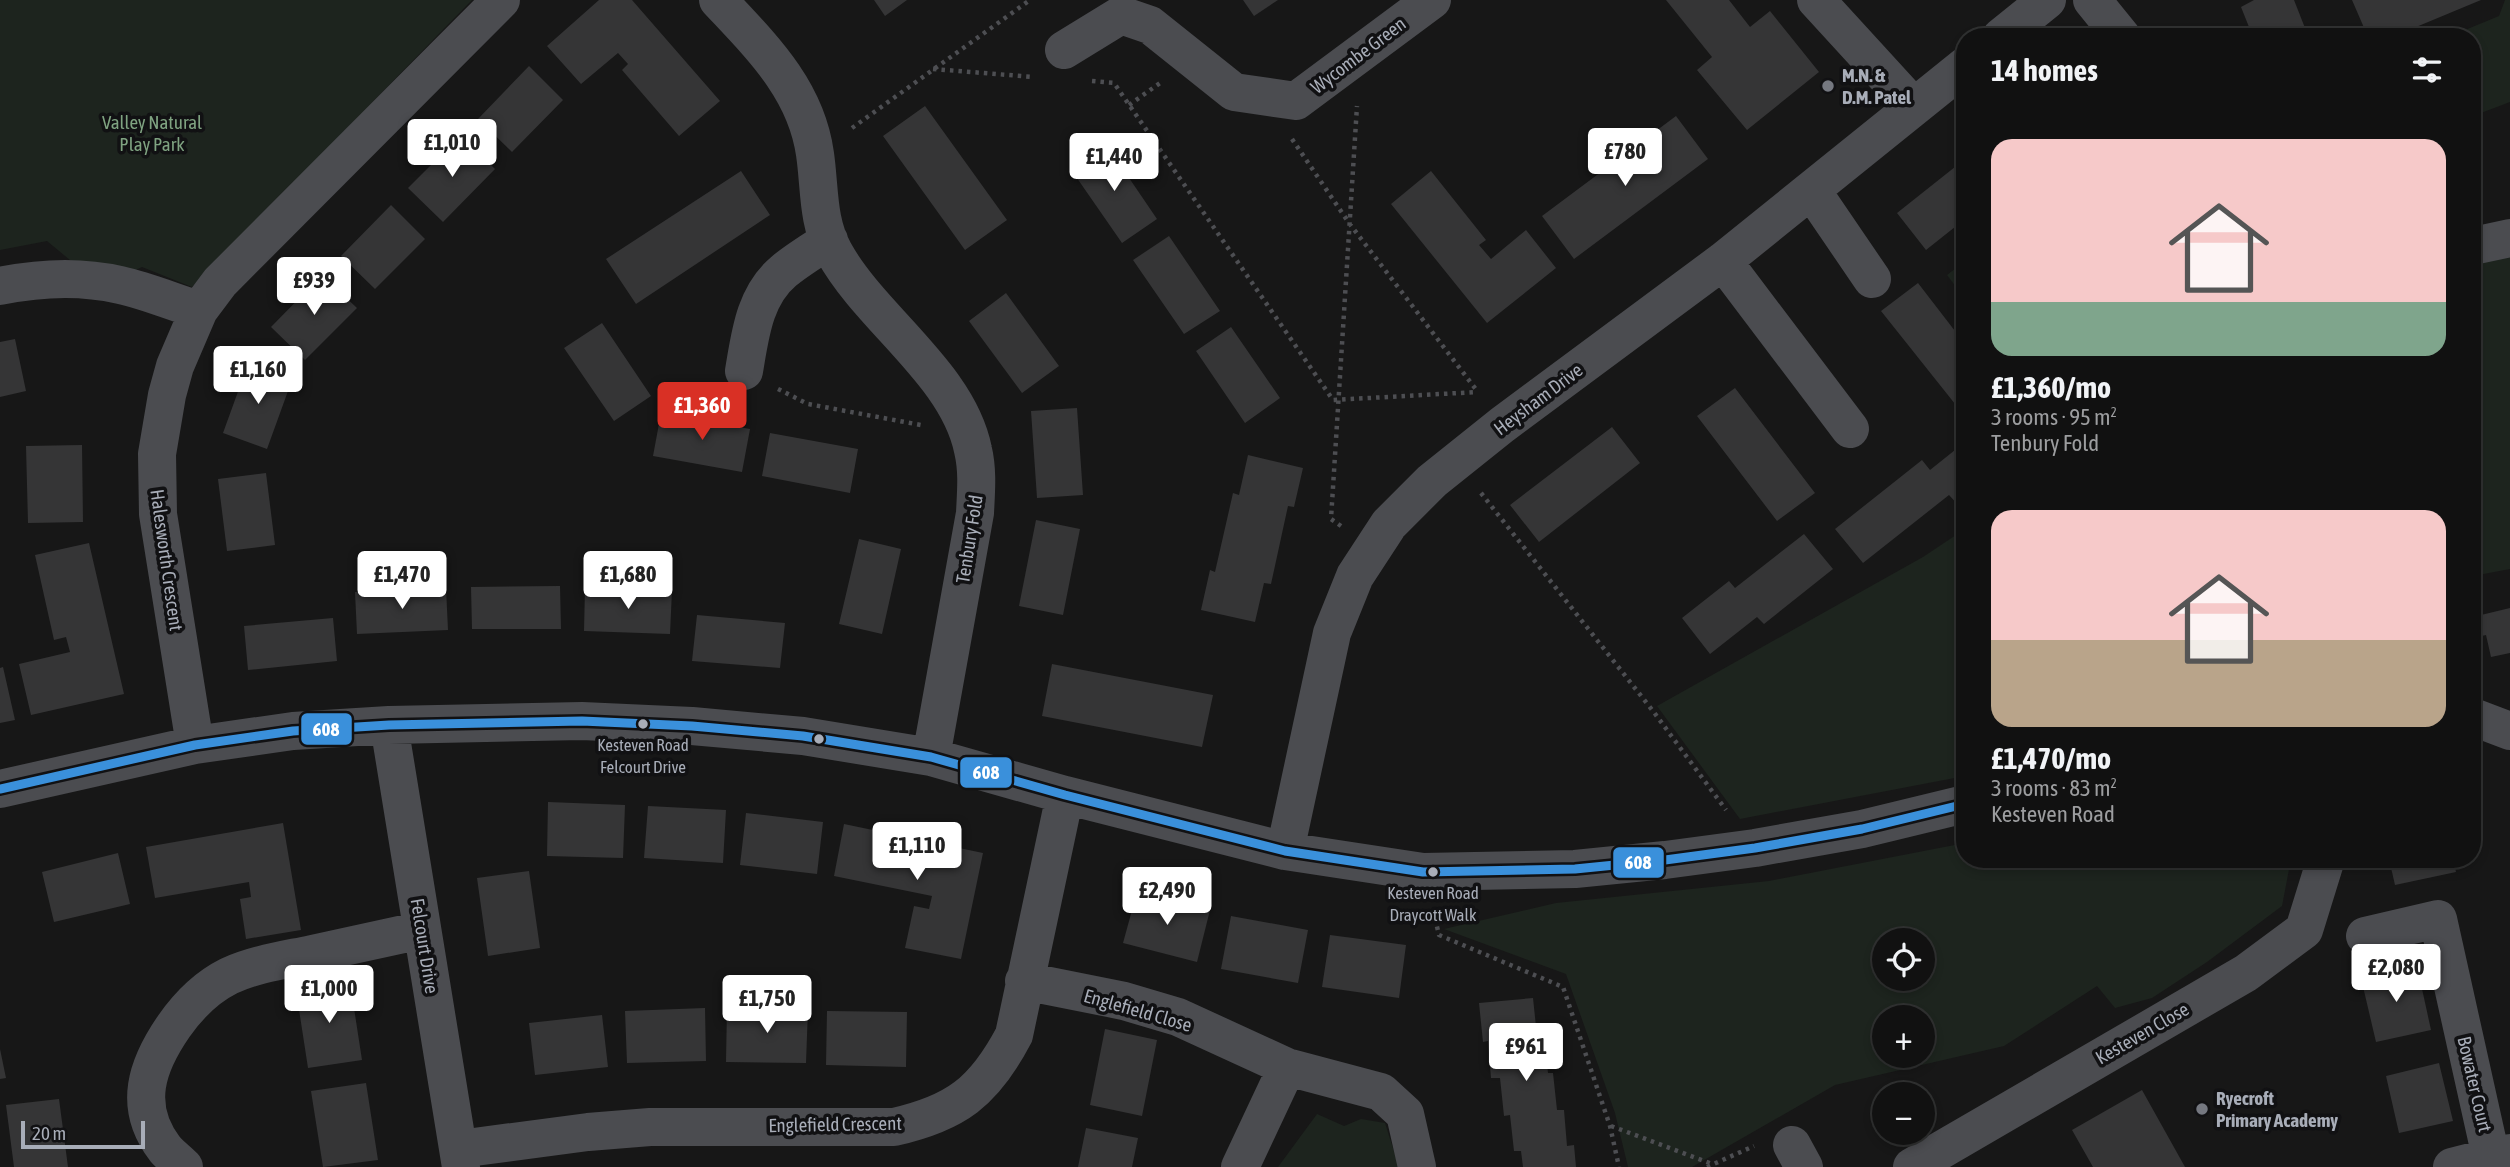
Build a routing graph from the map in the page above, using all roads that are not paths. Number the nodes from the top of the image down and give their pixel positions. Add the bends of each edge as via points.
1 (501, 0) edge
2 (718, 0) edge
3 (1432, 0) edge
4 (1816, 0) edge
5 (2047, 0) edge
6 (2092, 0) edge
7 (2012, 28) edge
8 (2115, 28) edge
9 (1054, 64) road end
10 (1956, 73) edge
11 (1914, 107) junction
12 (1812, 191) junction
13 (2510, 238) edge
14 (829, 240) junction
15 (2481, 244) edge
16 (1723, 261) junction
17 (1872, 279) dead end
18 (0, 286) edge
19 (199, 310) junction
20 (744, 371) road end
21 (1850, 429) dead end
22 (2481, 720) edge
23 (389, 725) junction
24 (2510, 731) edge
25 (195, 745) junction
26 (931, 757) junction
27 (0, 789) edge
28 (1065, 795) junction
29 (1956, 806) edge
30 (1285, 851) junction
31 (2323, 868) edge
32 (422, 930) junction
33 (2365, 936) dead end
34 (1024, 981) junction
35 (1287, 1067) junction
36 (2501, 1155) edge
37 (460, 1158) edge
38 (184, 1167) edge
39 (1240, 1167) edge
40 (1418, 1167) edge
41 (1912, 1167) edge
42 (2452, 1167) edge

1 - 19 street, Halesworth Crescent via 220,282
2 - 14 street, Tenbury Fold via 776,63 794,91 808,122
3 - 9 street, Wycombe Green via 1296,101 1234,92 1150,25 1121,15
4 - 11 street
5 - 7 street
6 - 8 street
10 - 11 street, Heysham Drive
11 - 12 street, Heysham Drive
12 - 16 street, Heysham Drive
12 - 17 street
13 - 15 street
14 - 20 street via 770,286 754,318
14 - 26 street, Tenbury Fold via 849,276 946,390 963,418 973,449 975,513
16 - 21 street
16 - 30 street, Heysham Drive via 1456,462 1409,502 1371,550 1355,576 1332,634
18 - 19 street via 28,280 81,279 120,285
19 - 25 street, Halesworth Crescent via 167,395 156,484
22 - 24 street
23 - 25 street via 293,731
23 - 26 street via 582,721 692,726 803,736
23 - 32 street, Felcourt Drive
25 - 27 street
26 - 28 street
28 - 30 street
28 - 34 street, Englefield Crescent
29 - 30 street via 1755,848 1575,869 1423,872
31 - 41 street, Kesteven Close via 2304,930 2246,973
32 - 37 street, Felcourt Drive
32 - 38 street via 256,966 202,994 159,1048 146,1090 154,1131 165,1150
33 - 36 street, Bowater Court via 2438,919
34 - 35 street, Englefield Close via 1178,1017
34 - 37 street, Englefield Crescent via 1014,1035 999,1063 953,1107 924,1120 894,1127 650,1127 589,1132
35 - 39 street
35 - 40 street, Englefield Close via 1381,1092 1405,1114
36 - 42 street, Bowater Court

